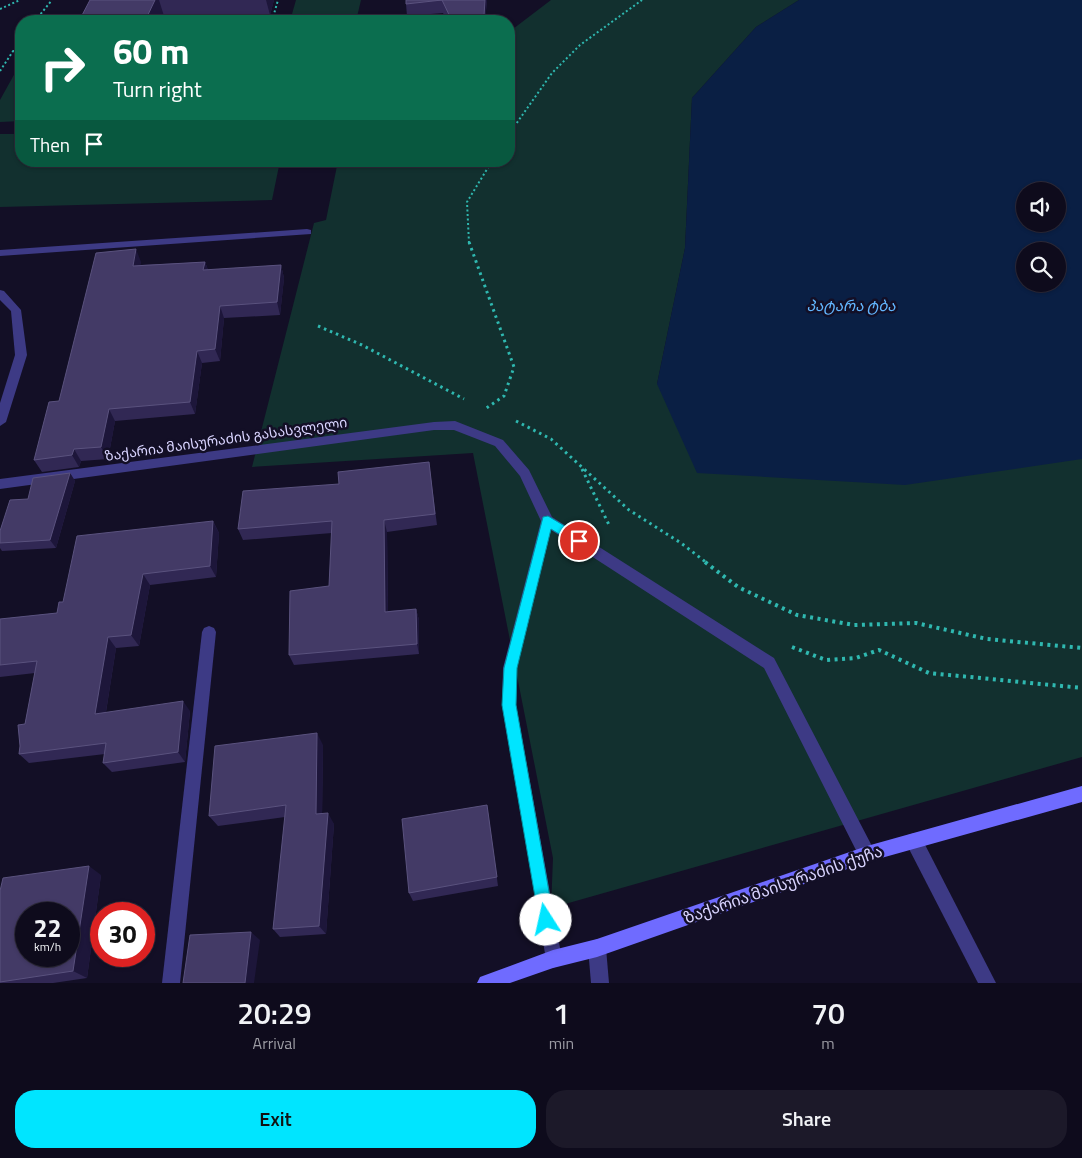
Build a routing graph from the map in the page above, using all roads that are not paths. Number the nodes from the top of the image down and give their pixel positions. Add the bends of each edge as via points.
1 (306, 232) dead end
2 (0, 253) edge
3 (0, 294) edge
4 (0, 422) edge
5 (0, 484) edge
6 (548, 521) junction
7 (208, 632) dead end
8 (1082, 794) edge
9 (914, 841) junction
10 (867, 854) junction
11 (597, 948) junction
12 (553, 959) junction
13 (171, 983) edge
14 (486, 983) edge
15 (600, 983) edge
16 (987, 983) edge

1 - 2 street
3 - 4 street via 16,310 21,355
5 - 6 street, ზაქარია მაისურაძის გასასვლელი via 455,425 499,443 511,455 525,473
6 - 10 street via 769,663
6 - 12 street via 510,668 509,705
7 - 13 street
8 - 9 street, ზაქარია მაისურაძის ქუჩა
9 - 10 street, ზაქარია მაისურაძის ქუჩა
9 - 16 street
10 - 11 street, ზაქარია მაისურაძის ქუჩა
11 - 12 street, ზაქარია მაისურაძის ქუჩა
11 - 15 street
12 - 14 street, ზაქარია მაისურაძის ქუჩა

